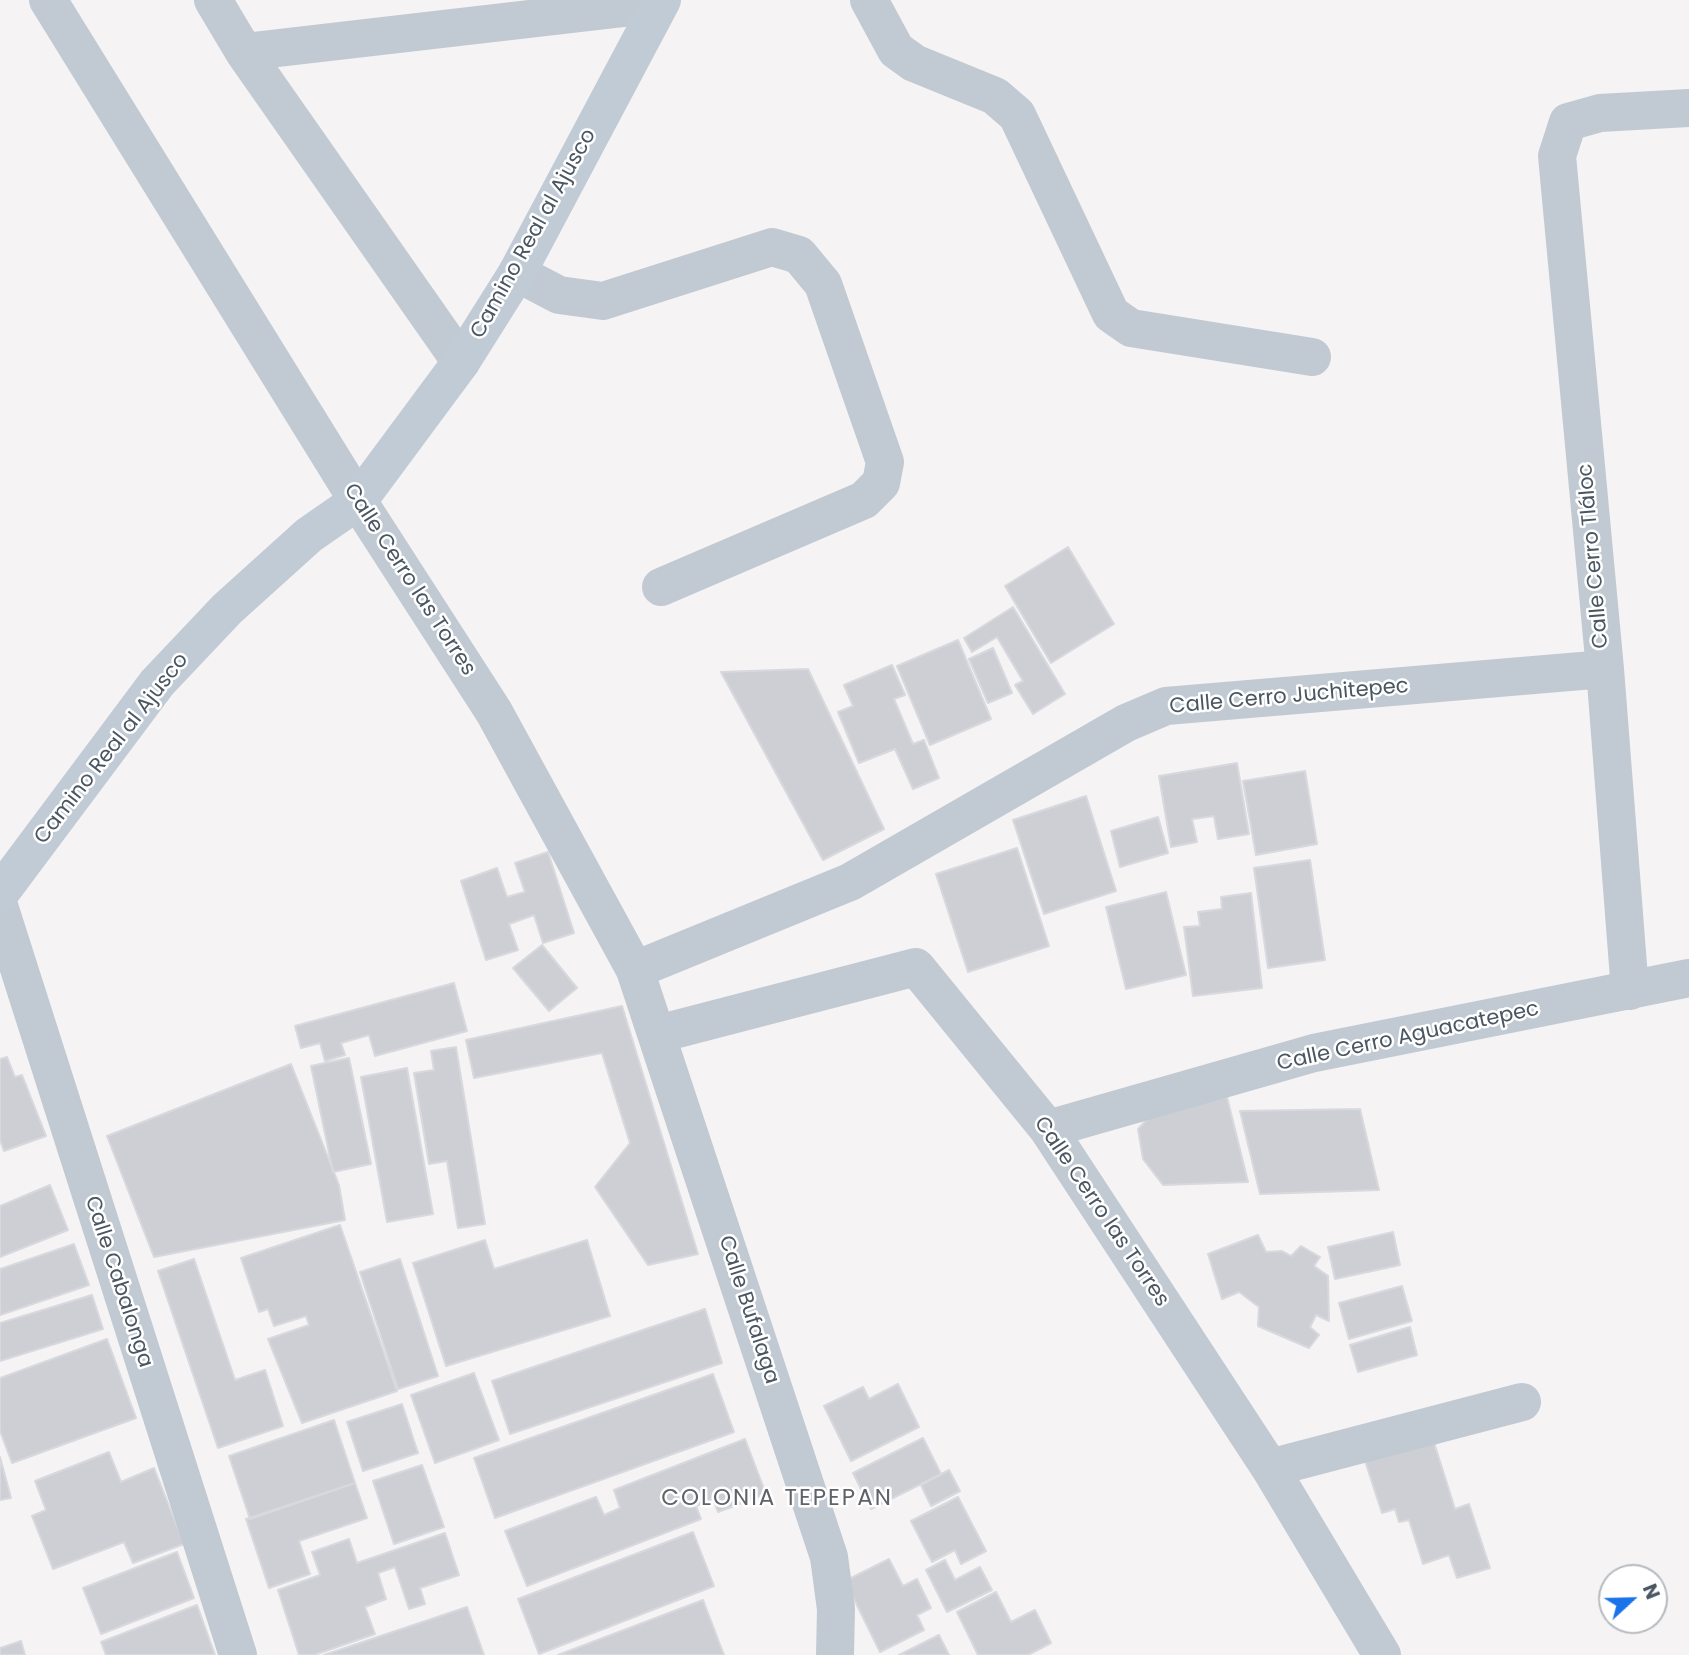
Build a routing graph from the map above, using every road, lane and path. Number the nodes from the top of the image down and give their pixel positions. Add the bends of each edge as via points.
1 (48, 0) edge
2 (213, 0) edge
3 (869, 0) edge
4 (660, 2) edge
5 (244, 52) junction
6 (1689, 108) edge
7 (517, 273) junction
8 (1312, 358) dead end
9 (461, 362) junction
10 (358, 501) junction
11 (661, 587) dead end
12 (1605, 669) junction
13 (0, 893) edge
14 (0, 909) edge
15 (635, 970) junction
16 (1689, 978) edge
17 (1630, 992) junction
18 (658, 1034) junction
19 (1048, 1129) junction
20 (1522, 1402) dead end
21 (1270, 1468) junction
22 (238, 1655) edge
23 (835, 1655) edge
24 (1382, 1655) edge

1 - 10 street, Calle Cerro las Torres
2 - 5 street
3 - 8 street via 897,51 914,63 995,96 1017,115 1111,314 1131,328
4 - 5 street
4 - 7 street, Camino Real al Ajusco
5 - 9 street
6 - 12 street, Calle Cerro Tláloc via 1600,113 1568,122 1557,156
7 - 9 street, Camino Real al Ajusco
7 - 11 street via 559,295 603,301 772,247 799,255 822,284 885,462 881,483 864,500
9 - 10 street, Camino Real al Ajusco
10 - 13 street, Camino Real al Ajusco via 309,535 237,600 157,683
10 - 15 street, Calle Cerro las Torres via 494,712
12 - 15 street, Calle Cerro Juchitepec via 1166,706 1126,723 850,882
12 - 17 street, Calle Cerro Tláloc
14 - 22 street, Calle Cabalonga
15 - 18 street, Calle Bufalaga
16 - 17 street, Calle Cerro Aguacatepec
17 - 19 street, Calle Cerro Aguacatepec via 1314,1053
18 - 19 street, Calle Cerro las Torres via 916,967
18 - 23 street, Calle Bufalaga via 829,1557
19 - 21 street, Calle Cerro las Torres
20 - 21 street
21 - 24 street, Calle Cerro las Torres

